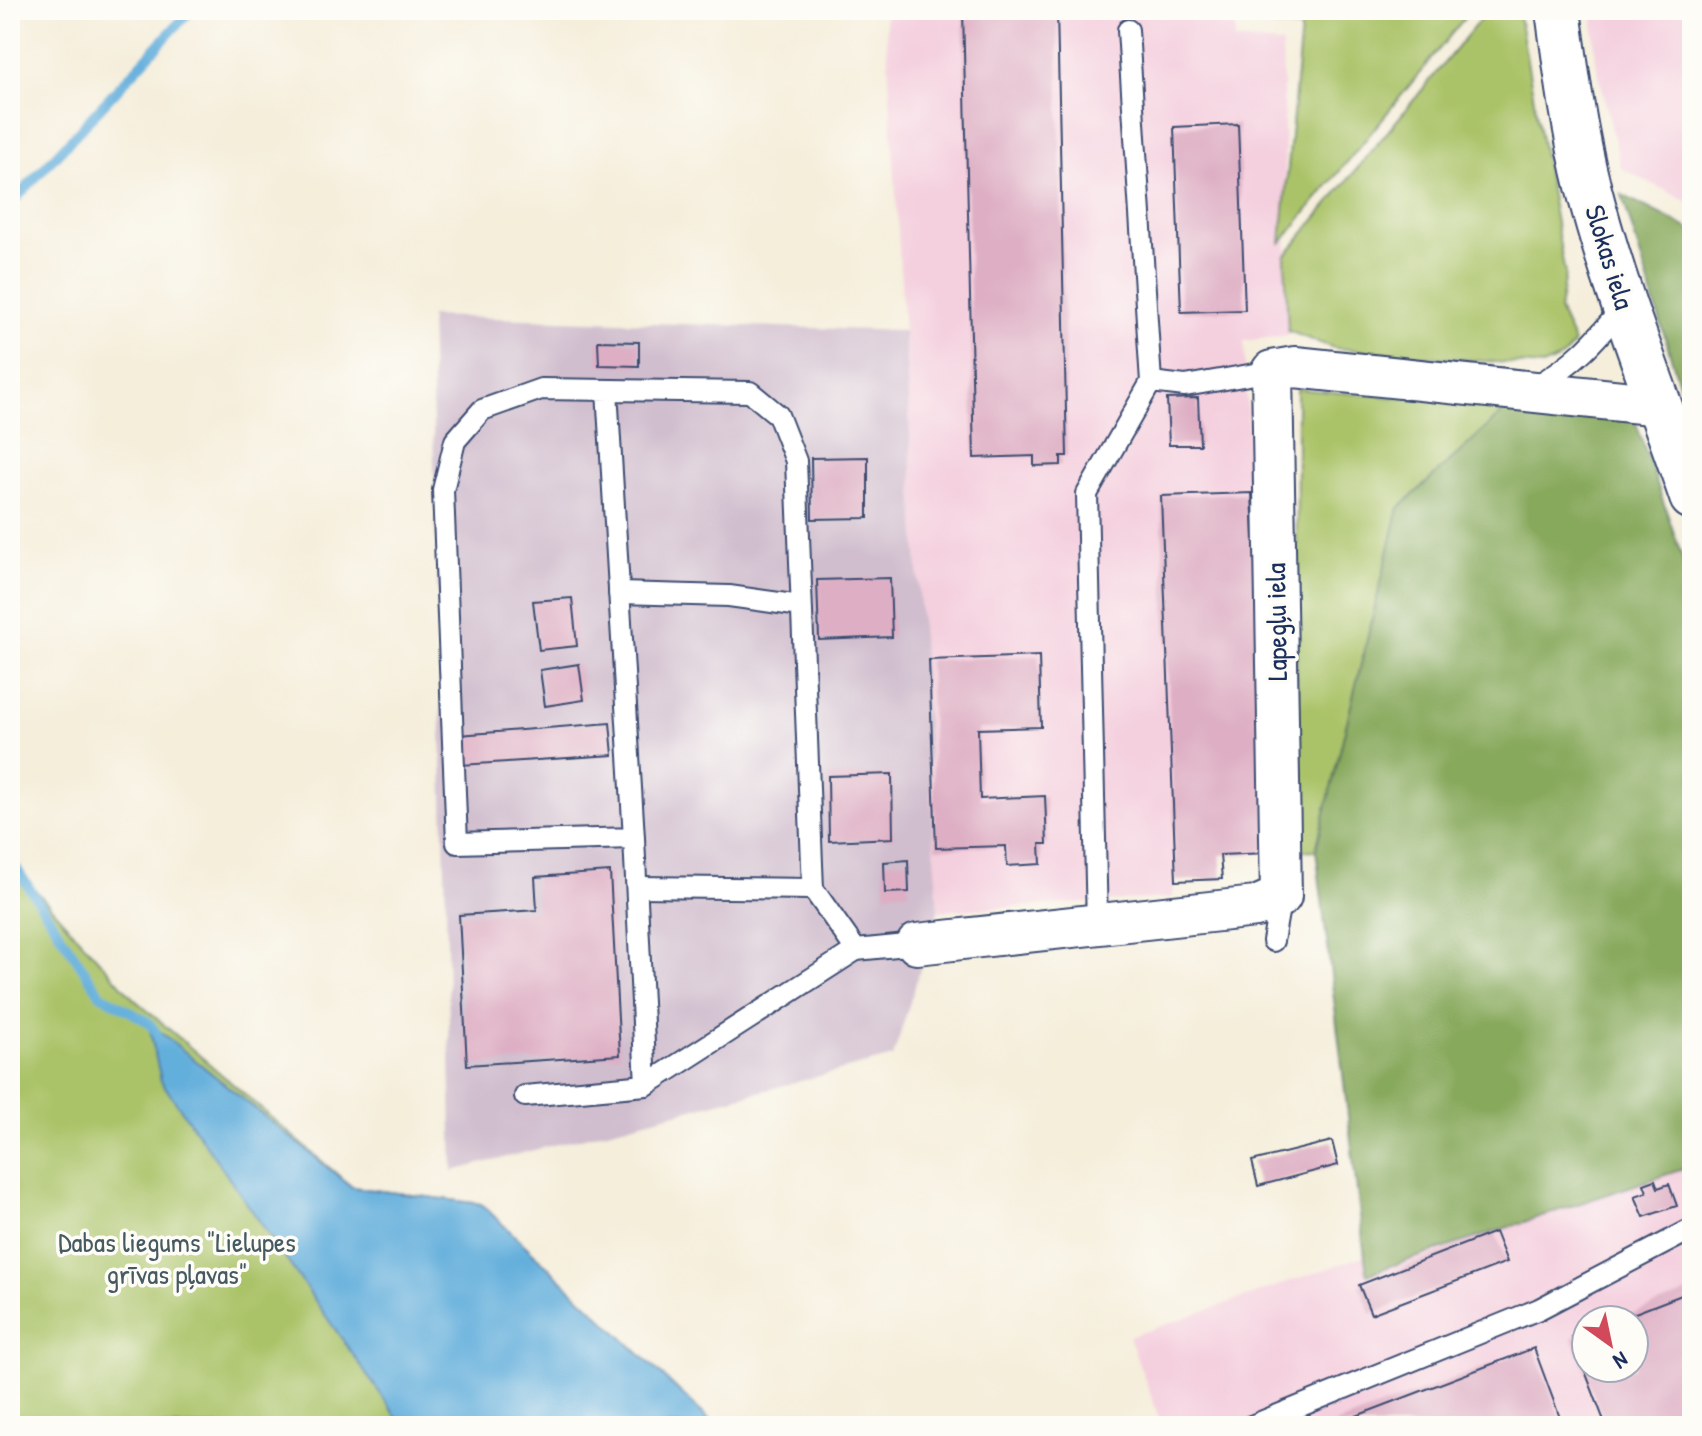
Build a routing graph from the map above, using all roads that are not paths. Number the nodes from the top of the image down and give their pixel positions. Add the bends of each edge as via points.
1 (1558, 10) edge
2 (1128, 30) dead end
3 (1625, 305) junction
4 (1272, 371) junction
5 (1151, 382) junction
6 (607, 390) junction
7 (1526, 391) junction
8 (1660, 405) junction
9 (1692, 497) edge
10 (619, 593) junction
11 (801, 606) junction
12 (634, 838) junction
13 (637, 887) junction
14 (813, 889) junction
15 (1281, 896) junction
16 (1097, 925) junction
17 (1273, 941) dead end
18 (917, 944) joint
19 (856, 950) junction
20 (646, 1085) junction
21 (525, 1096) dead end
22 (1692, 1229) edge
23 (1251, 1426) edge

1 - 3 main road, Slokas iela via 1589,190
2 - 5 lane
3 - 7 lane via 1565,370
3 - 8 main road, Slokas iela
4 - 5 lane via 1185,386
4 - 7 street via 1295,367
4 - 15 street, Lapegļu iela
5 - 16 lane via 1087,494
6 - 10 lane
6 - 11 lane via 750,392 778,415 796,461
6 - 12 lane via 541,389 482,410 455,441 443,490 457,843
7 - 8 street
8 - 9 main road, Slokas iela
10 - 11 lane via 729,596
10 - 12 lane
11 - 14 lane
12 - 13 lane
13 - 14 lane
13 - 20 lane
14 - 19 lane
15 - 16 street via 1256,907
15 - 17 lane
16 - 18 street
18 - 19 lane
19 - 20 lane
20 - 21 lane
22 - 23 lane via 1539,1309

